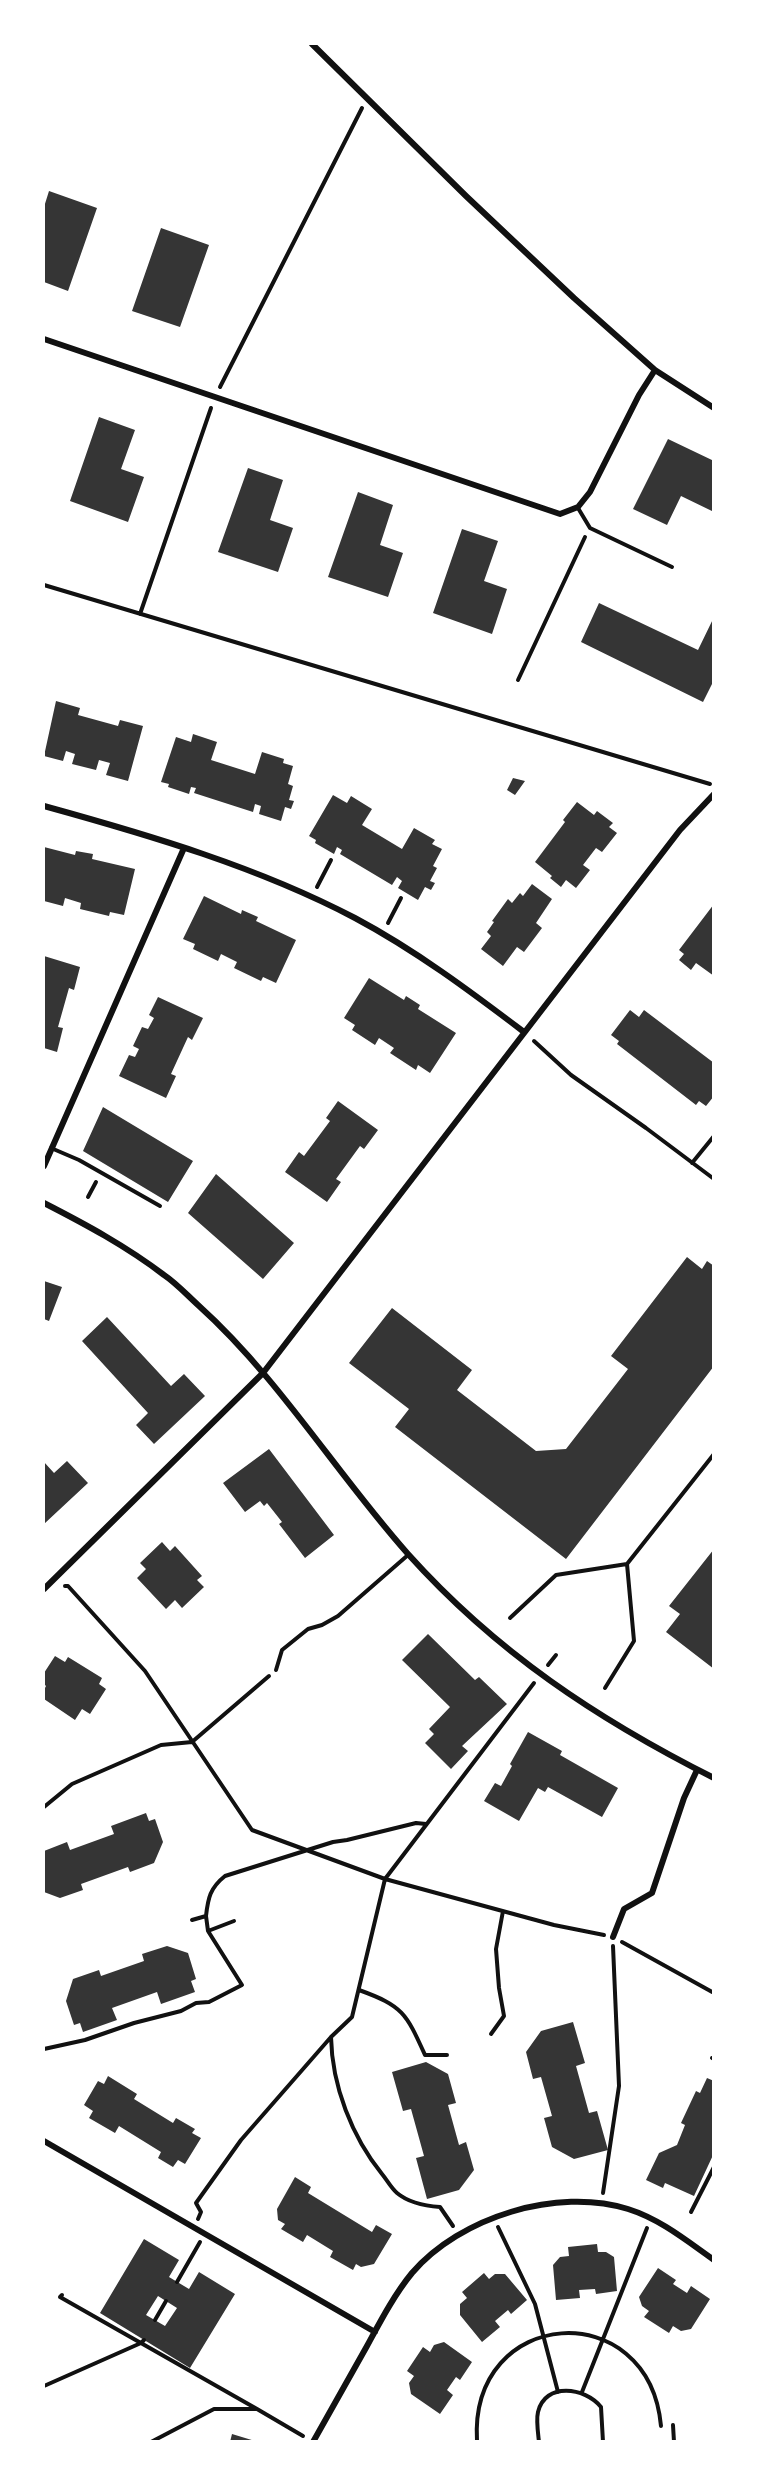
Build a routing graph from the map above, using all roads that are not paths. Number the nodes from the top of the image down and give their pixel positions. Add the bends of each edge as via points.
1 (312, 44) edge
2 (44, 339) edge
3 (655, 370) junction
4 (714, 408) edge
5 (578, 507) junction
6 (672, 567) dead end
7 (714, 794) edge
8 (44, 806) edge
9 (184, 848) junction
10 (524, 1032) junction
11 (51, 1148) junction
12 (44, 1166) edge
13 (44, 1203) edge
14 (160, 1206) dead end
15 (263, 1372) junction
16 (408, 1554) junction
17 (45, 1587) edge
18 (276, 1670) road end
19 (697, 1770) junction
20 (714, 1778) edge
21 (613, 1936) road end
22 (44, 2141) edge
23 (714, 2260) edge
24 (375, 2331) junction
25 (312, 2442) edge

1 - 3 street via 466,196
2 - 5 street via 560,514
3 - 4 street
3 - 5 street via 590,492
5 - 6 lane via 590,528
7 - 10 street via 680,830
8 - 9 street
9 - 10 street via 279,883 355,918 442,971
9 - 11 street
10 - 15 street
11 - 12 street
11 - 14 lane
13 - 15 street via 101,1232 166,1275
15 - 16 street
15 - 17 street
16 - 18 lane via 338,1616 308,1629 282,1650
16 - 19 street via 465,1611 539,1675 585,1707
19 - 20 street
19 - 21 street via 652,1893 624,1909
22 - 24 street
23 - 24 street via 651,2218 626,2209 538,2205 493,2217 433,2253 412,2274
24 - 25 street

